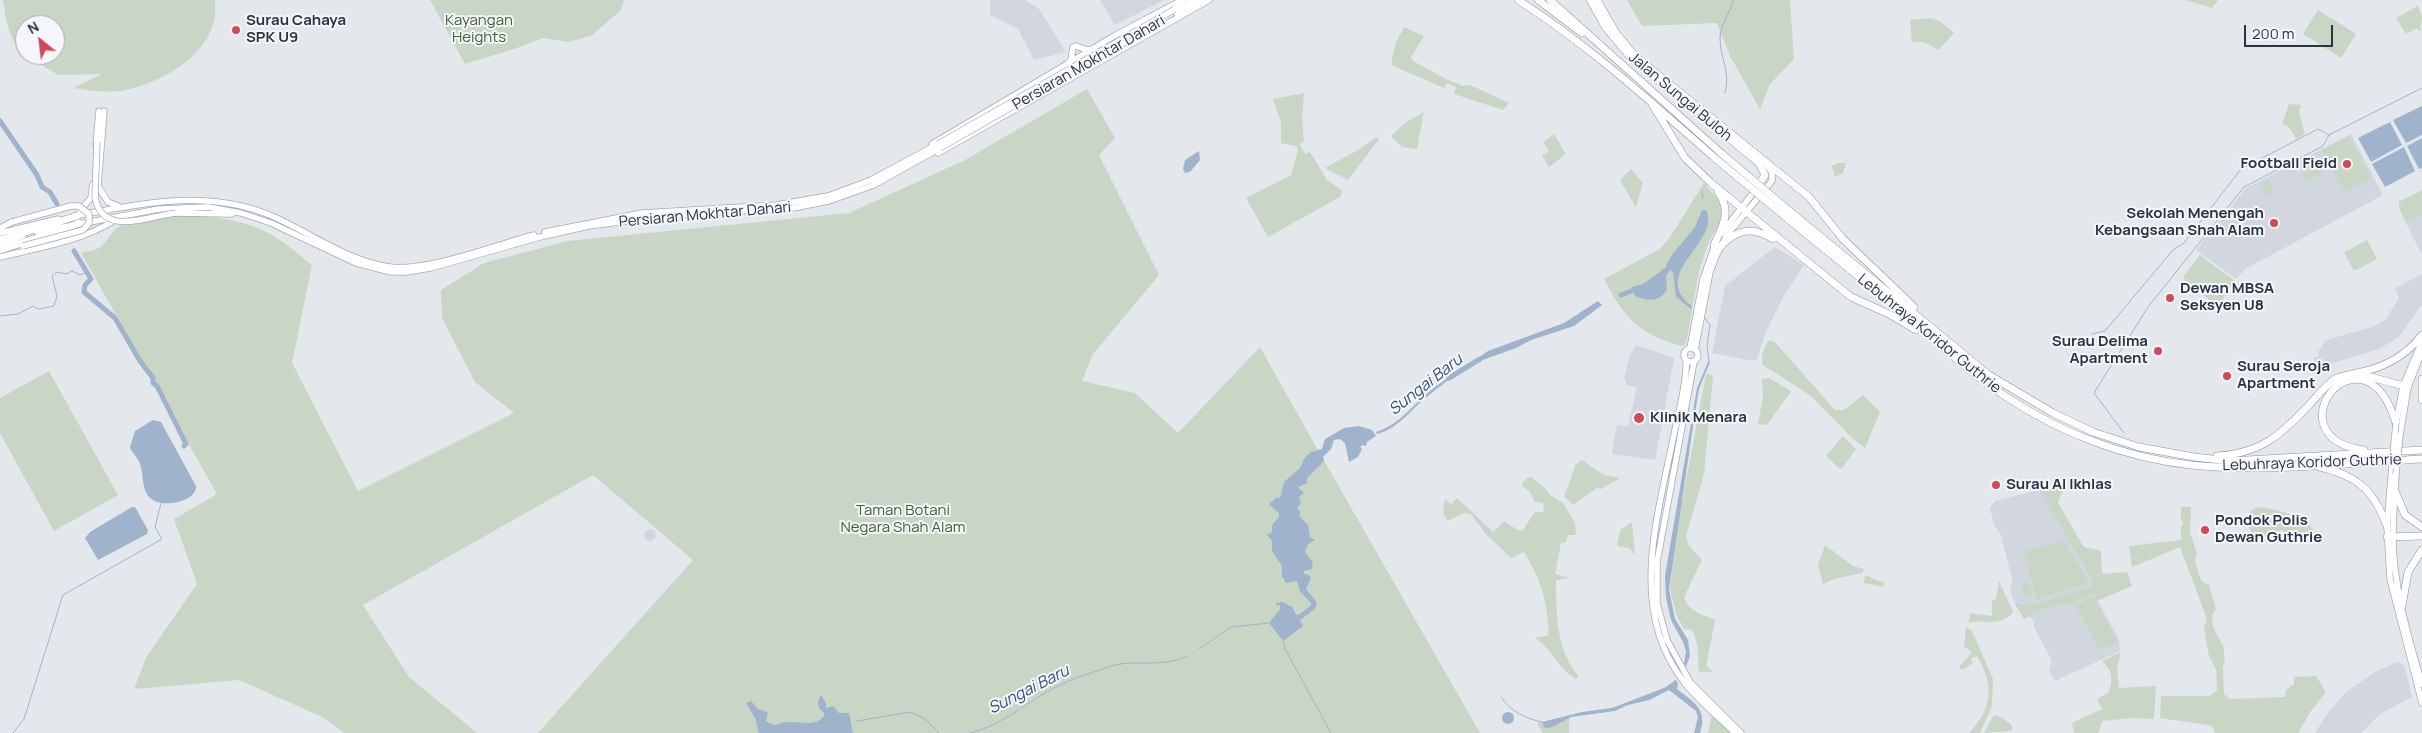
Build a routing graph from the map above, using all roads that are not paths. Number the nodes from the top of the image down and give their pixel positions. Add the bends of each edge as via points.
1 (1182, 0) edge
2 (1192, 0) edge
3 (1201, 0) edge
4 (1209, 0) edge
5 (1518, 0) edge
6 (1538, 0) edge
7 (1550, 0) edge
8 (1590, 0) edge
9 (1597, 0) edge
10 (1176, 11) junction
11 (1093, 48) junction
12 (1609, 66) junction
13 (1065, 67) junction
14 (1061, 85) junction
15 (1652, 104) junction
16 (97, 142) junction
17 (1756, 152) junction
18 (1719, 157) junction
19 (914, 161) junction
20 (1772, 176) junction
21 (1711, 183) junction
22 (1793, 183) junction
23 (1756, 190) junction
24 (127, 206) junction
25 (1744, 211) junction
26 (130, 214) junction
27 (254, 216) junction
28 (1791, 216) junction
29 (65, 218) junction
30 (78, 219) junction
31 (0, 228) edge
32 (0, 233) edge
33 (0, 240) edge
34 (0, 244) edge
35 (1717, 246) junction
36 (1790, 248) junction
37 (0, 250) edge
38 (0, 257) edge
39 (2422, 335) edge
40 (1928, 336) junction
41 (2422, 341) edge
42 (1952, 343) junction
43 (1692, 349) junction
44 (2422, 352) edge
45 (1686, 361) junction
46 (1694, 362) junction
47 (2357, 374) junction
48 (2422, 379) edge
49 (2406, 386) junction
50 (2422, 400) edge
51 (2396, 423) junction
52 (2422, 450) edge
53 (2378, 452) junction
54 (2194, 457) junction
55 (2422, 459) edge
56 (2312, 464) junction
57 (2394, 475) junction
58 (2395, 491) junction
59 (2387, 526) junction
60 (2422, 527) edge
61 (2422, 536) edge
62 (2390, 537) junction
63 (2422, 550) edge
64 (2402, 606) junction
65 (1676, 666) junction
66 (1685, 679) junction
67 (2422, 684) edge
68 (2422, 703) edge
69 (1735, 733) edge
70 (1741, 733) edge

1 - 11 main road
2 - 10 main road, Persiaran Mokhtar Dahari
3 - 10 main road, Persiaran Mokhtar Dahari
4 - 14 main road
5 - 12 highway, Lebuhraya Koridor Guthrie
6 - 12 highway via 1600,50
7 - 18 highway, Lebuhraya Koridor Guthrie
8 - 23 highway, Jalan Sungai Buloh via 1606,28 1632,59 1759,163 1765,175
9 - 17 highway, Jalan Sungai Buloh via 1616,33 1635,56
10 - 19 main road, Persiaran Mokhtar Dahari, bridge
11 - 13 main road
11 - 13 main road via 1087,50 1075,46
12 - 15 highway, Lebuhraya Koridor Guthrie
13 - 14 main road via 1073,70 1074,75
13 - 19 main road via 926,147
14 - 19 main road via 931,156
15 - 18 highway, Lebuhraya Koridor Guthrie
15 - 21 highway via 1685,158
16 - 24 main road via 101,111 98,186 112,205
16 - 27 main road, bridge via 95,197 96,205 106,218 123,223 176,213
16 - 29 main road via 91,198 78,212
17 - 20 main road via 1770,168
17 - 22 highway, Jalan Sungai Buloh
18 - 28 highway, Lebuhraya Koridor Guthrie, bridge
19 - 24 main road, Persiaran Mokhtar Dahari via 828,196 776,205 679,209 623,216 540,233 430,264 407,267 392,267 358,258 245,206 189,200
19 - 27 main road, Persiaran Mokhtar Dahari via 874,185 807,206 674,215 589,226 406,272 391,272 356,263
20 - 22 main road
20 - 23 main road
20 - 25 main road via 1772,181
21 - 25 highway
21 - 35 highway via 1724,201 1726,210
22 - 42 highway, Jalan Sungai Buloh via 1809,197 1843,239
23 - 25 main road
24 - 30 main road, Persiaran Mokhtar Dahari
25 - 35 main road
25 - 36 highway
26 - 27 main road, Persiaran Mokhtar Dahari via 177,206 208,207
26 - 30 main road, Persiaran Mokhtar Dahari
26 - 38 main road via 65,243
28 - 40 highway, Lebuhraya Koridor Guthrie
28 - 42 highway, Lebuhraya Koridor Guthrie
29 - 30 main road, Persiaran Mokhtar Dahari
29 - 32 main road, Persiaran Mokhtar Dahari
30 - 33 highway
30 - 34 main road, Persiaran Mokhtar Dahari
30 - 37 highway, bridge via 41,237
31 - 38 main road, bridge via 71,206 79,206 89,214 89,222 83,230 23,246
35 - 36 highway via 1746,229 1761,232
35 - 43 main road
36 - 40 highway via 1851,297
39 - 47 highway via 2401,356
40 - 56 highway, Lebuhraya Koridor Guthrie via 2005,396 2048,422 2098,443 2191,465 2262,468
41 - 49 main road
42 - 54 highway, Lebuhraya Koridor Guthrie via 1989,375 2053,414 2139,447
43 - 45 main road via 1684,352
43 - 46 main road via 1698,355
44 - 49 main road
45 - 46 main road
45 - 65 main road via 1650,575 1655,624 1663,648
46 - 65 main road via 1656,573 1659,612
47 - 49 highway
47 - 54 highway via 2343,375 2331,382 2278,436 2262,446 2240,454
48 - 50 highway
49 - 51 main road
49 - 57 main road, bridge
51 - 53 highway via 2386,398 2372,383 2364,380 2345,382 2327,396 2322,410 2323,420 2332,438 2338,444
51 - 57 main road, bridge
52 - 53 highway, Lebuhraya Koridor Guthrie
53 - 54 highway, Lebuhraya Koridor Guthrie via 2230,461
55 - 56 highway, Lebuhraya Koridor Guthrie
56 - 59 highway via 2337,471 2362,484 2377,503
57 - 58 main road
57 - 59 main road
58 - 60 highway via 2405,515
58 - 62 main road
59 - 62 main road
61 - 62 highway
62 - 64 main road
62 - 68 main road via 2394,599
63 - 64 highway via 2408,572
64 - 67 main road
65 - 66 main road
66 - 69 main road
66 - 70 main road

